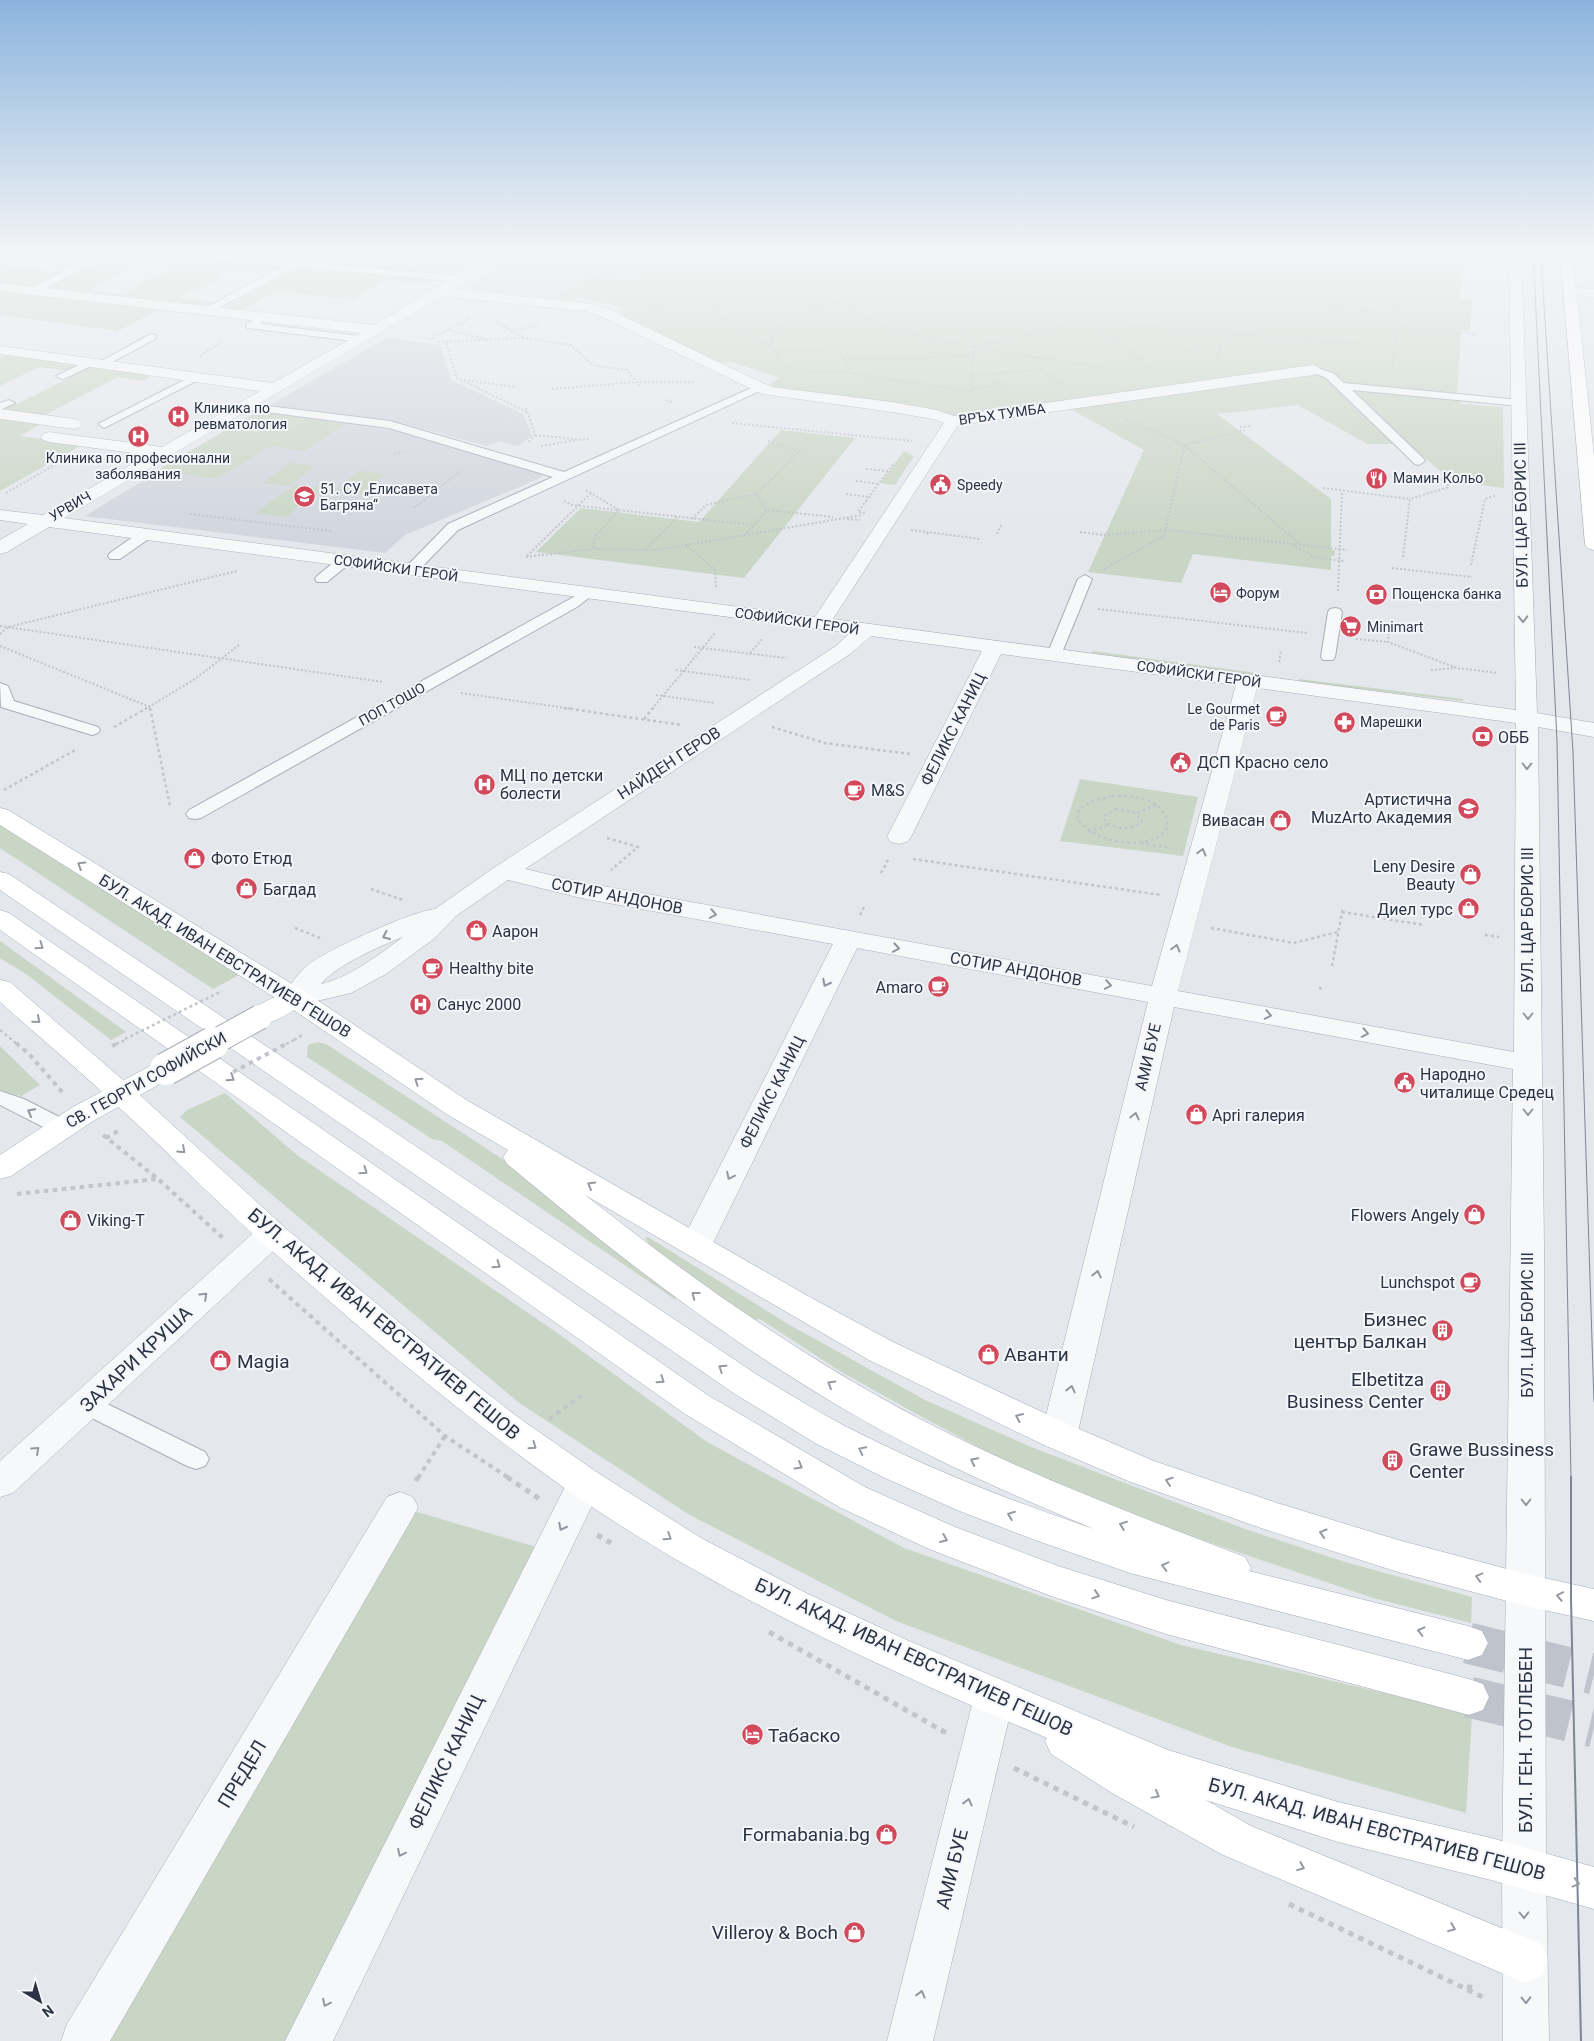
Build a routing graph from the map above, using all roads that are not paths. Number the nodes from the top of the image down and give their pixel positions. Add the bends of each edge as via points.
1 (131, 346) edge
2 (347, 346) edge
3 (675, 346) edge
4 (1518, 346) edge
5 (1576, 346) edge
6 (3, 352) edge
7 (96, 363) junction
8 (1313, 370) joint
9 (62, 376) dead end
10 (196, 377) junction
11 (754, 384) junction
12 (1341, 386) junction
13 (275, 388) junction
14 (1520, 403) junction
15 (243, 406) junction
16 (3, 408) edge
17 (953, 421) junction
18 (104, 424) dead end
19 (162, 452) junction
20 (1420, 460) dead end
21 (564, 476) junction
22 (0, 515) edge
23 (43, 521) junction
24 (145, 535) junction
25 (1594, 544) edge
26 (0, 548) edge
27 (115, 556) dead end
28 (344, 561) junction
29 (411, 570) junction
30 (322, 579) dead end
31 (1085, 580) dead end
32 (588, 593) junction
33 (1336, 605) road end
34 (820, 624) junction
35 (866, 630) junction
36 (994, 647) junction
37 (1054, 655) junction
38 (1328, 657) dead end
39 (1248, 680) junction
40 (0, 688) edge
41 (1526, 717) junction
42 (92, 730) dead end
43 (1594, 730) edge
44 (195, 814) dead end
45 (0, 815) edge
46 (899, 838) dead end
47 (504, 872) junction
48 (0, 878) edge
49 (0, 918) edge
50 (848, 940) junction
51 (0, 988) edge
52 (1163, 995) junction
53 (295, 998) junction
54 (1528, 1063) junction
55 (121, 1093) junction
56 (0, 1098) edge
57 (458, 1108) junction
58 (61, 1127) junction
59 (0, 1169) edge
60 (272, 1234) junction
61 (696, 1245) junction
62 (87, 1404) junction
63 (1059, 1436) junction
64 (196, 1459) dead end
65 (0, 1483) edge
66 (585, 1483) junction
67 (400, 1507) road end
68 (1526, 1590) junction
69 (1594, 1604) edge
70 (1348, 1612) junction
71 (1468, 1643) tunnel mouth
72 (994, 1697) junction
73 (1468, 1697) tunnel mouth
74 (1524, 1869) junction
75 (1594, 1888) edge
76 (1525, 1960) junction
77 (84, 2041) edge
78 (308, 2041) edge
79 (910, 2041) edge
80 (1526, 2041) edge

1 - 7 lane
2 - 13 street, УРВИЧ
3 - 11 street, ВРЪХ ТУМБА
4 - 14 street, БУЛ. ЦАР БОРИС III
5 - 25 main road
6 - 7 street
7 - 9 lane
7 - 10 street
8 - 12 lane via 1329,375
8 - 17 street, ВРЪХ ТУМБА
10 - 13 street
10 - 18 lane
11 - 17 street, ВРЪХ ТУМБА via 767,391 892,407
11 - 21 lane
12 - 14 lane
12 - 20 lane
13 - 15 street, УРВИЧ
14 -> 41 street, БУЛ. ЦАР БОРИС III
15 - 19 street, УРВИЧ
15 - 21 lane via 390,425
16 - 19 street via 74,424 49,437
17 - 34 street
19 - 23 street, УРВИЧ
21 - 29 lane via 453,527
22 - 23 street, СОФИЙСКИ ГЕРОЙ
23 - 24 street, СОФИЙСКИ ГЕРОЙ
23 - 26 street, УРВИЧ
24 - 27 lane
24 - 28 street, СОФИЙСКИ ГЕРОЙ
28 - 29 street, СОФИЙСКИ ГЕРОЙ
28 - 30 lane
29 - 32 street, СОФИЙСКИ ГЕРОЙ
31 - 37 lane
32 - 34 street, СОФИЙСКИ ГЕРОЙ
32 - 44 lane, ПОП ТОШО
33 - 38 lane
34 - 35 street, СОФИЙСКИ ГЕРОЙ
35 - 36 street, СОФИЙСКИ ГЕРОЙ
35 - 47 street, НАЙДЕН ГЕРОВ via 844,650
36 - 37 street, СОФИЙСКИ ГЕРОЙ
36 - 46 street, ФЕЛИКС КАНИЦ
37 - 39 street, СОФИЙСКИ ГЕРОЙ
39 - 41 street, СОФИЙСКИ ГЕРОЙ
52 -> 39 street, АМИ БУЕ
40 - 42 lane via 7,704
41 - 43 street, СОФИЙСКИ ГЕРОЙ
41 -> 54 street, БУЛ. ЦАР БОРИС III
53 -> 45 main road, БУЛ. АКАД. ИВАН ЕВСТРАТИЕВ ГЕШОВ
47 -> 50 street, СОТИР АНДОНОВ via 581,890
47 - 53 street, НАЙДЕН ГЕРОВ via 447,911 426,933 377,968 342,987
70 -> 48 main road via 1130,1557 1048,1529 970,1500 828,1433 747,1385
49 -> 73 main road via 674,1389 852,1497 942,1538 1051,1580 1166,1617
50 -> 52 street, СОТИР АНДОНОВ
50 -> 61 street, ФЕЛИКС КАНИЦ
51 -> 55 main road, БУЛ. АКАД. ИВАН ЕВСТРАТИЕВ ГЕШОВ
52 -> 54 street, СОТИР АНДОНОВ
63 -> 52 street, АМИ БУЕ
53 - 55 main road, СВ. ГЕОРГИ СОФИЙСКИ, bridge
57 -> 53 main road, БУЛ. АКАД. ИВАН ЕВСТРАТИЕВ ГЕШОВ
54 -> 68 street, БУЛ. ЦАР БОРИС III
55 - 58 main road, СВ. ГЕОРГИ СОФИЙСКИ
55 -> 60 main road, БУЛ. АКАД. ИВАН ЕВСТРАТИЕВ ГЕШОВ
58 -> 56 lane
61 -> 57 main road, БУЛ. АКАД. ИВАН ЕВСТРАТИЕВ ГЕШОВ
70 -> 57 main road via 1071,1505 996,1472 897,1422 737,1326 560,1192
58 - 59 main road, СВ. ГЕОРГИ СОФИЙСКИ
62 -> 60 street, ЗАХАРИ КРУША
60 -> 66 main road, БУЛ. АКАД. ИВАН ЕВСТРАТИЕВ ГЕШОВ via 429,1366 507,1428
63 -> 61 main road, БУЛ. АКАД. ИВАН ЕВСТРАТИЕВ ГЕШОВ via 881,1351
62 - 64 lane
65 -> 62 street, ЗАХАРИ КРУША
68 -> 63 main road, БУЛ. АКАД. ИВАН ЕВСТРАТИЕВ ГЕШОВ via 1398,1556 1274,1517 1141,1471
66 -> 72 main road, БУЛ. АКАД. ИВАН ЕВСТРАТИЕВ ГЕШОВ via 688,1549 794,1606
66 -> 78 street, ФЕЛИКС КАНИЦ
67 - 77 street, ПРЕДЕЛ
69 -> 68 main road, БУЛ. АКАД. ИВАН ЕВСТРАТИЕВ ГЕШОВ
68 - 74 street, БУЛ. ГЕН. ТОТЛЕБЕН
71 -> 70 main road
72 - 74 main road, БУЛ. АКАД. ИВАН ЕВСТРАТИЕВ ГЕШОВ via 1163,1768 1246,1795
72 -> 76 main road via 1127,1779 1236,1840
79 -> 72 street, АМИ БУЕ
74 -> 75 main road, БУЛ. АКАД. ИВАН ЕВСТРАТИЕВ ГЕШОВ
74 -> 76 street, БУЛ. ГЕН. ТОТЛЕБЕН
76 -> 80 street, БУЛ. ГЕН. ТОТЛЕБЕН

